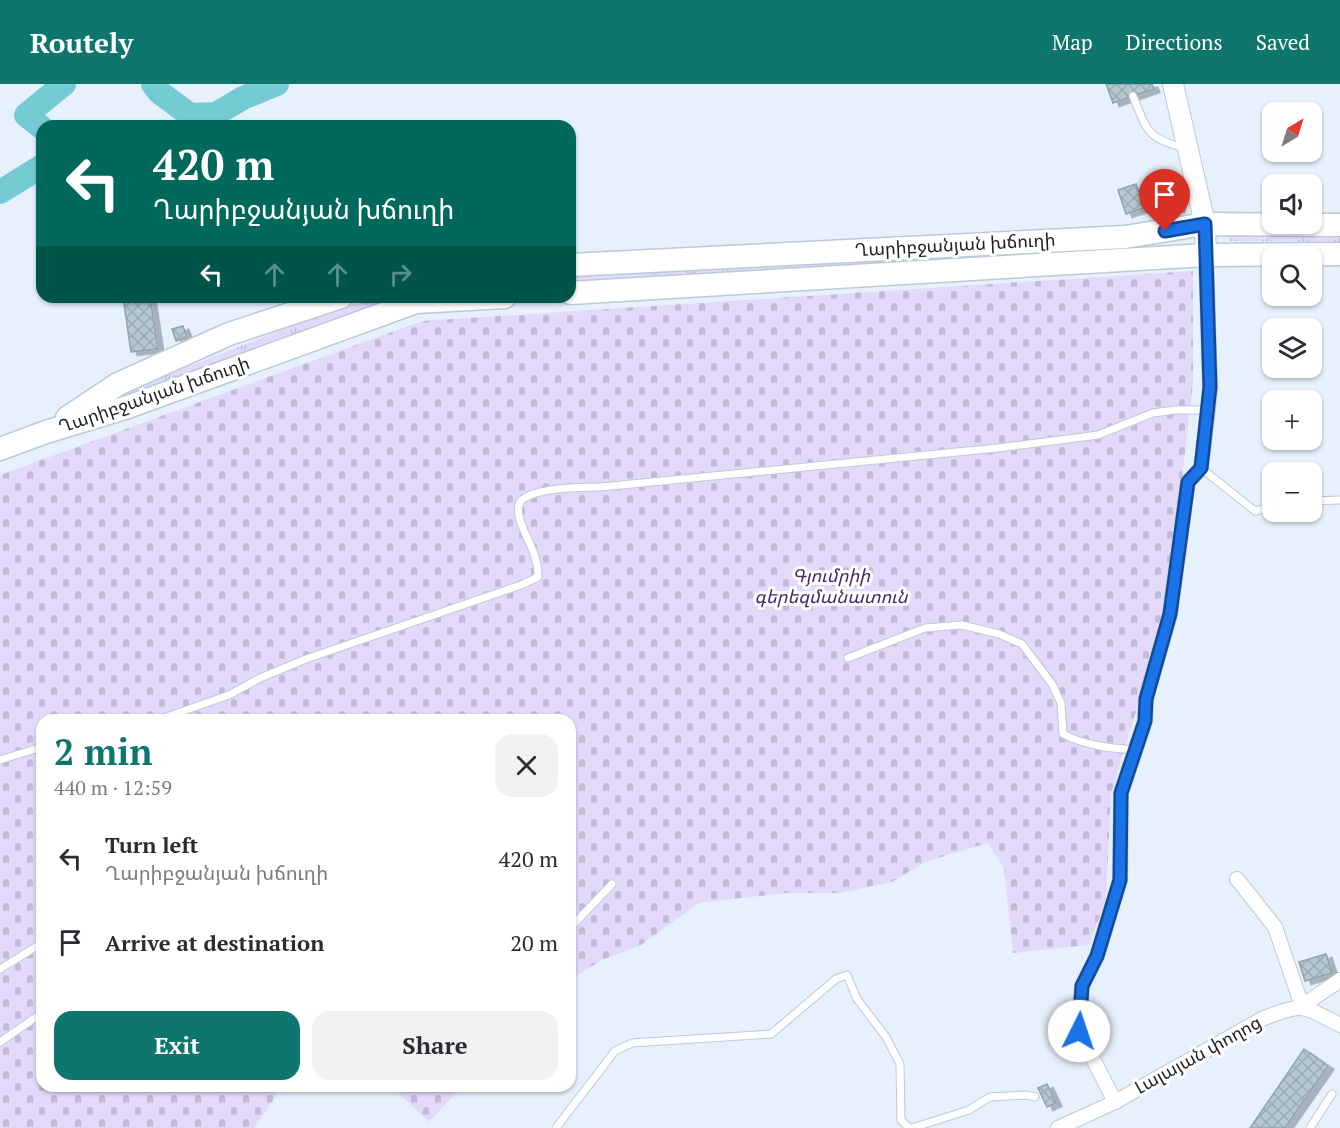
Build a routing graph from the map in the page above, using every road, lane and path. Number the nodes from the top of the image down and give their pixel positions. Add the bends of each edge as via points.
1 (1173, 84) edge
2 (1133, 96) dead end
3 (1188, 149) junction
4 (1205, 224) junction
5 (1340, 225) edge
6 (1340, 254) edge
7 (1206, 255) junction
8 (576, 265) edge
9 (576, 293) edge
10 (323, 303) edge
11 (413, 303) edge
12 (1208, 410) junction
13 (46, 432) junction
14 (0, 449) edge
15 (1201, 468) junction
16 (1340, 500) edge
17 (1322, 501) edge
18 (1262, 509) edge
19 (848, 658) dead end
20 (175, 714) edge
21 (36, 749) edge
22 (1135, 750) junction
23 (0, 760) edge
24 (1237, 879) dead end
25 (612, 884) dead end
26 (576, 922) edge
27 (36, 947) edge
28 (0, 969) edge
29 (1340, 980) edge
30 (1302, 1006) junction
31 (36, 1017) edge
32 (1340, 1025) edge
33 (0, 1042) edge
34 (1332, 1094) dead end
35 (1035, 1097) dead end
36 (1115, 1102) junction
37 (555, 1128) edge
38 (911, 1128) edge
39 (1058, 1128) edge
40 (1310, 1128) edge

1 - 3 main road
2 - 3 lane via 1148,132 1161,142
3 - 4 main road
4 - 5 highway, Ղարիբջանյան խճուղի
4 - 7 main road
4 - 8 highway, Ղարիբջանյան խճուղի via 1125,237
6 - 7 highway, Ղարիբջանյան խճուղի
7 - 9 highway, Ղարիբջանյան խճուղի
7 - 12 street
10 - 13 highway, Ղարիբջանյան խճուղի via 230,334 118,384
11 - 13 highway, Ղարիբջանյան խճուղի via 128,407
12 - 15 street
12 - 20 lane via 1153,413 1098,435 998,448 536,494 518,505 519,518 538,564 538,577 306,659 229,695
13 - 14 highway
15 - 18 lane via 1255,511
15 - 22 street via 1188,482 1170,614
16 - 17 lane
19 - 22 lane via 925,628 962,625 999,634 1022,644 1052,684 1061,703 1063,734 1103,747
21 - 23 lane
22 - 36 street via 1121,793 1120,880 1097,956 1082,986 1079,1031
24 - 30 street via 1275,927
25 - 26 lane
27 - 28 lane
29 - 30 street, Լալայան փողոց
30 - 32 street
30 - 36 street, Լալայան փողոց via 1262,1019
31 - 33 lane
34 - 40 lane
35 - 38 lane via 990,1097 969,1110
36 - 39 street, Լալայան փողոց
37 - 38 lane via 615,1051 632,1042 771,1035 836,979 847,975 857,999 886,1037 900,1064 901,1120

